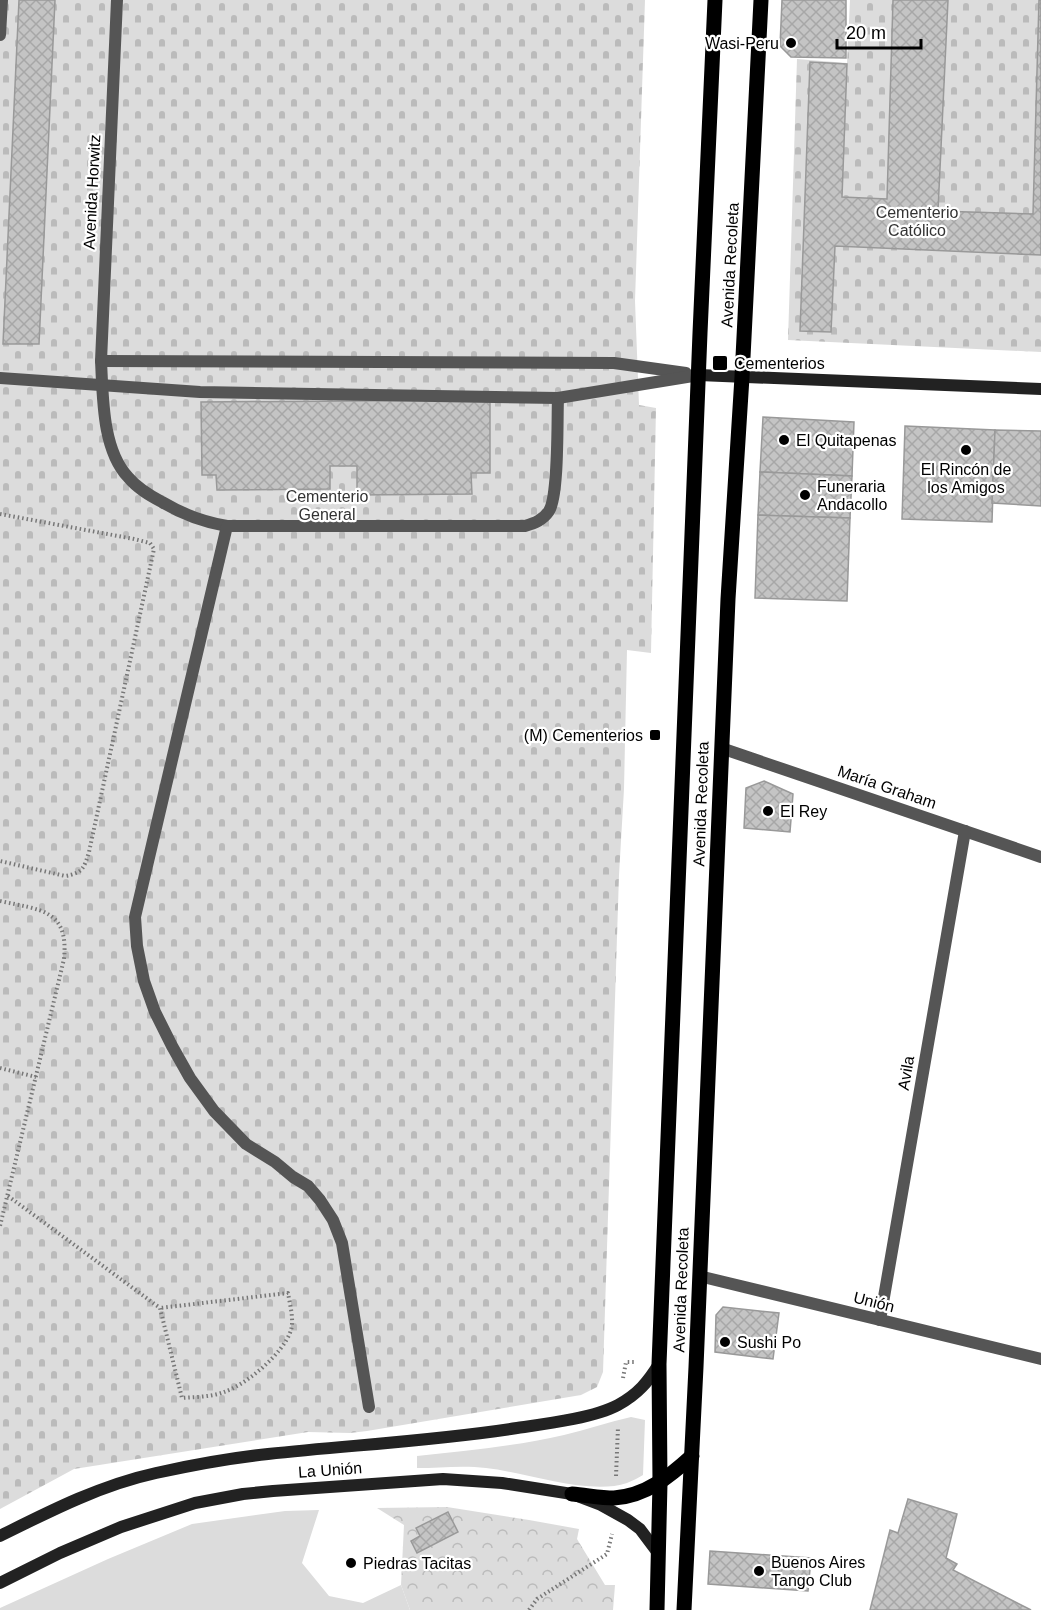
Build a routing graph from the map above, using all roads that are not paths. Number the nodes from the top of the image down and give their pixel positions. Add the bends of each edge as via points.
1 (2, 0) edge
2 (117, 0) edge
3 (715, 0) edge
4 (761, 0) edge
5 (0, 34) edge
6 (101, 361) junction
7 (699, 375) junction
8 (742, 377) junction
9 (0, 378) edge
10 (102, 386) junction
11 (1041, 389) edge
12 (558, 398) junction
13 (227, 526) junction
14 (721, 748) junction
15 (964, 831) junction
16 (1041, 857) edge
17 (699, 1276) junction
18 (880, 1320) junction
19 (1041, 1359) edge
20 (659, 1364) junction
21 (369, 1407) dead end
22 (692, 1456) junction
23 (660, 1483) junction
24 (572, 1494) joint
25 (616, 1505) junction
26 (0, 1536) edge
27 (658, 1553) junction
28 (0, 1583) edge
29 (657, 1610) edge
30 (684, 1610) edge

1 - 5 street
2 - 6 street, Avenida Horwitz
3 - 7 main road, Avenida Recoleta
4 - 8 main road, Avenida Recoleta
6 - 7 street via 614,363
6 - 10 street, Avenida Horwitz
7 - 8 main road
7 - 12 street
7 - 20 main road, Avenida Recoleta
8 - 11 main road
8 - 14 main road, Avenida Recoleta
9 - 10 street
10 - 12 street via 200,392
10 - 13 street, Avenida Horwitz via 112,450 126,475 144,492 172,508
12 - 13 street, Avenida Horwitz via 555,496 547,514 538,522 525,526
13 - 21 street via 135,917 137,946 155,1012 186,1070 214,1111 246,1144 308,1186 333,1220 342,1243
14 - 15 street, María Graham
14 - 17 main road, Avenida Recoleta
15 - 16 street, María Graham
15 - 18 street, Avila
17 - 18 street, Unión
17 - 22 main road, Avenida Recoleta
18 - 19 street, Unión
20 - 23 main road, Avenida Recoleta
20 - 26 main road, La Unión via 646,1384 604,1411 496,1431 265,1454 153,1474 83,1496
22 - 23 main road
22 - 30 main road, Avenida Recoleta
23 - 25 main road
23 - 27 main road, Avenida Recoleta
24 - 25 main road
24 - 28 main road, La Unión via 443,1479 243,1494 195,1503 121,1527
25 - 27 main road
27 - 29 main road, Avenida Recoleta

